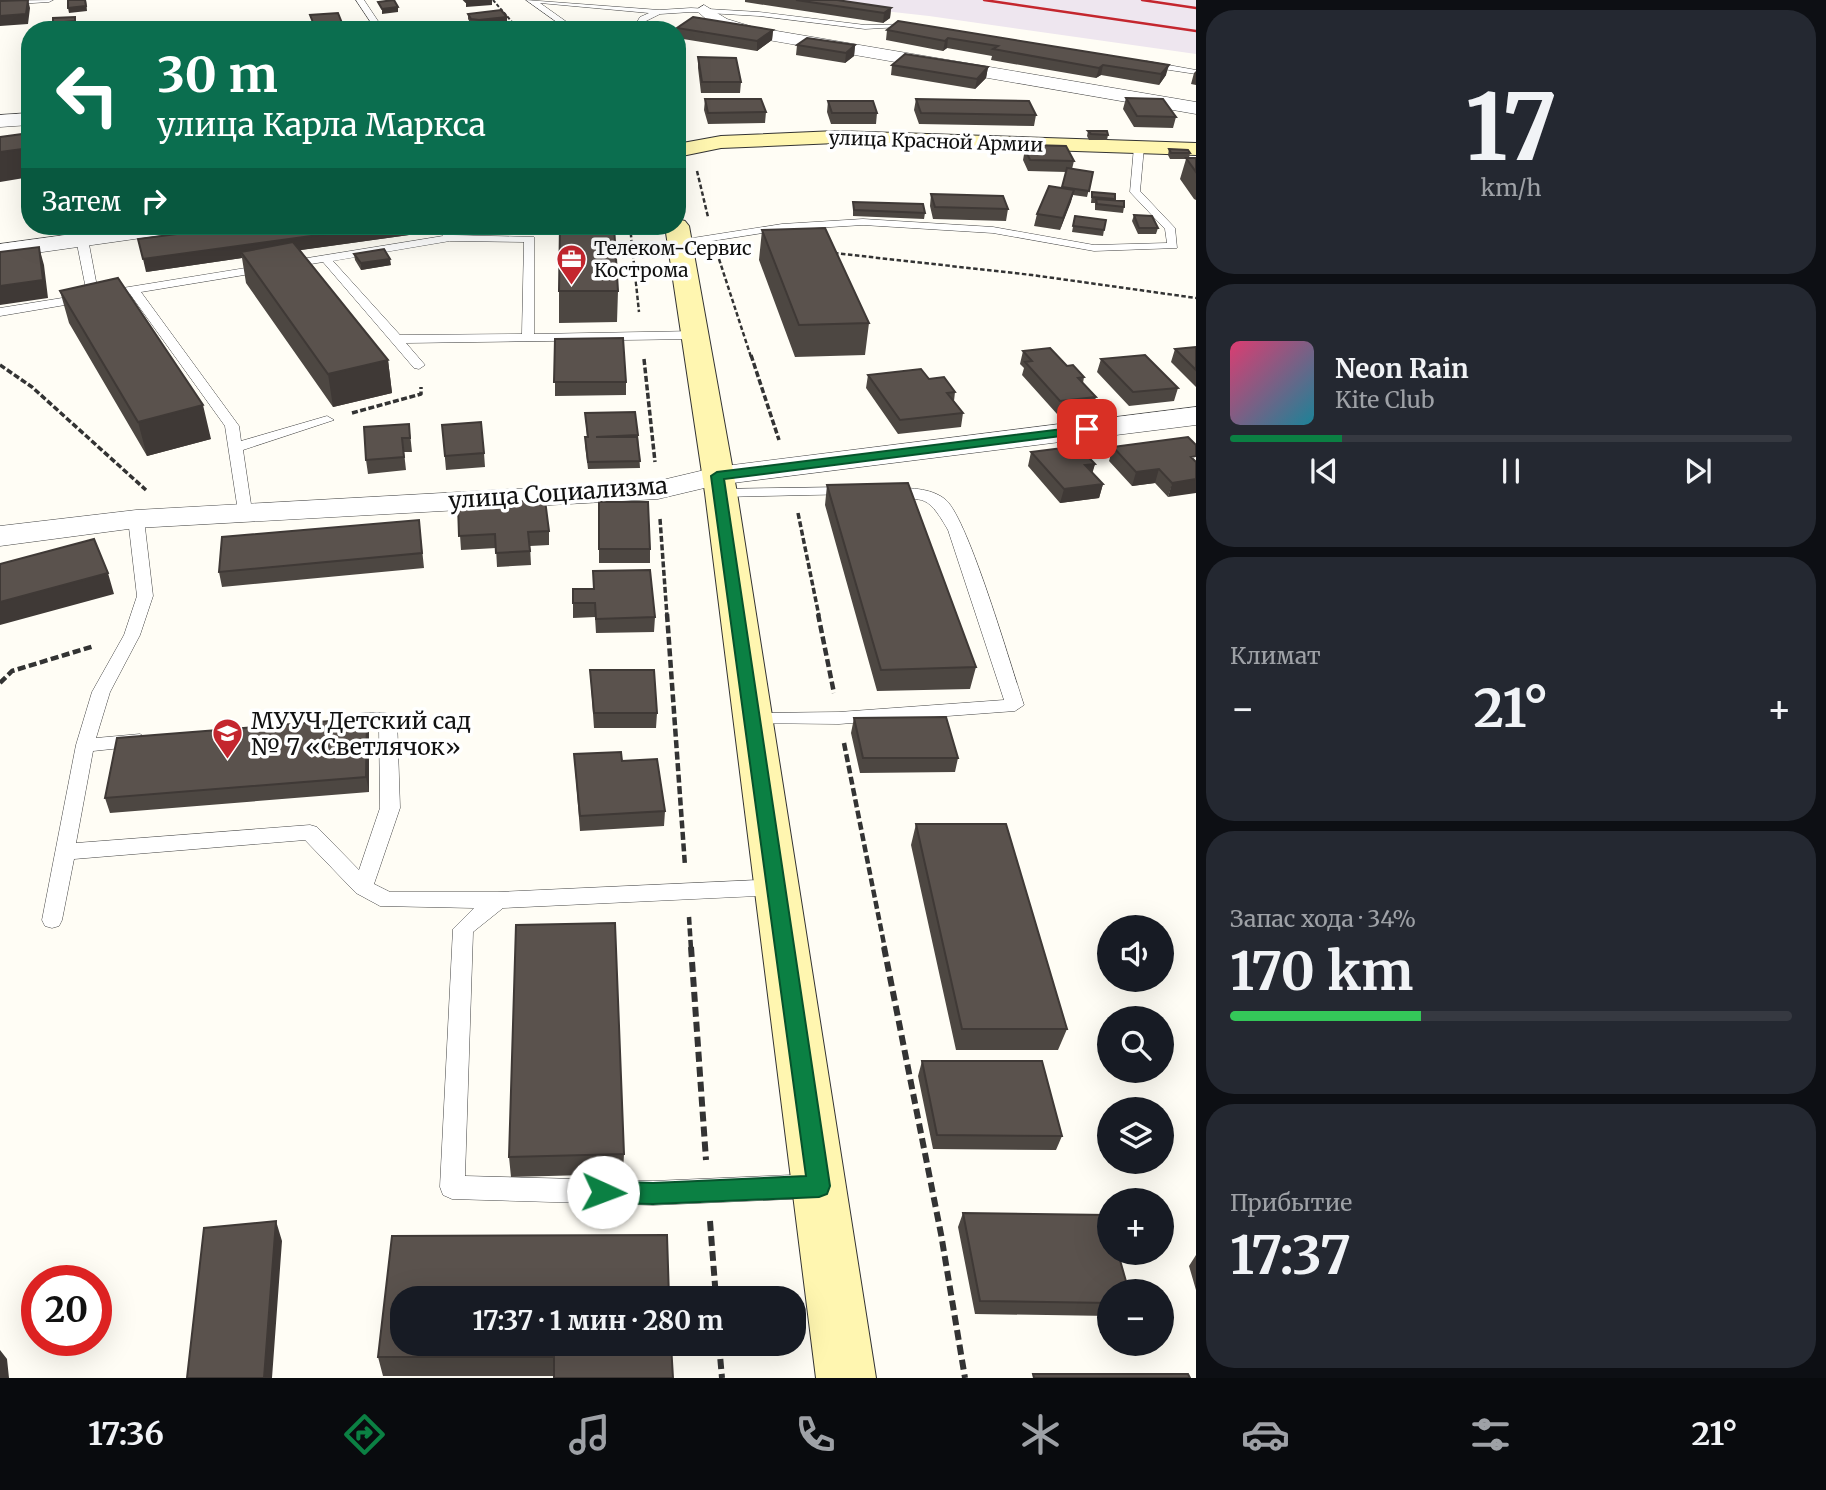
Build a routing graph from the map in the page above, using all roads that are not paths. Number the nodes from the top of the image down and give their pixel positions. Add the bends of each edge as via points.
1 (49, 0) edge
2 (360, 0) edge
3 (530, 0) edge
4 (0, 3) edge
5 (622, 4) edge
6 (704, 10) junction
7 (659, 12) junction
8 (374, 21) edge
9 (560, 21) edge
10 (642, 21) edge
11 (927, 28) edge
12 (1141, 63) edge
13 (1194, 72) dead end
14 (1196, 108) edge
15 (21, 120) edge
16 (0, 121) edge
17 (1139, 147) junction
18 (1196, 149) edge
19 (686, 156) edge
20 (111, 235) edge
21 (690, 235) edge
22 (450, 237) joint
23 (82, 239) junction
24 (0, 251) edge
25 (325, 258) junction
26 (133, 290) junction
27 (93, 296) junction
28 (0, 312) edge
29 (697, 335) junction
30 (528, 338) junction
31 (399, 339) junction
32 (419, 365) road end
33 (1196, 416) edge
34 (327, 420) edge
35 (237, 447) junction
36 (791, 479) junction
37 (719, 485) junction
38 (245, 511) junction
39 (136, 519) junction
40 (0, 536) edge
41 (754, 719) junction
42 (319, 724) edge
43 (154, 739) edge
44 (85, 745) junction
45 (64, 852) junction
46 (363, 887) junction
47 (778, 887) junction
48 (498, 900) junction
49 (52, 920) dead end
50 (819, 1186) junction
51 (846, 1378) edge

1 - 4 lane
2 - 8 lane
3 - 5 lane
3 - 9 lane
5 - 7 lane
6 - 7 lane
6 - 11 lane via 865,27
6 - 14 street via 721,23 751,32
7 - 10 lane
12 - 13 lane
15 - 16 street
17 - 18 main road, улица Красной Армии
17 - 19 main road, улица Красной Армии via 836,137 722,142
17 - 21 lane via 1135,192 1170,228 1173,246 1094,248 993,230 863,222
20 - 23 street
21 - 29 main road
22 - 25 lane
22 - 30 lane via 530,239
23 - 24 street
23 - 27 lane
25 - 26 lane
25 - 31 lane
26 - 27 lane
26 - 35 lane via 232,426
27 - 28 lane
29 - 30 lane
29 - 37 main road
30 - 31 lane
31 - 32 lane
33 - 36 street, улица Социализма
34 - 35 lane
35 - 38 lane
36 - 37 street, улица Социализма
36 - 41 lane via 917,493 940,503 956,530 1014,705 839,718
37 - 38 street, улица Социализма
37 - 41 main road
38 - 39 street, улица Социализма
39 - 40 street, улица Социализма
39 - 44 lane via 145,596 132,635 101,692
41 - 47 main road
42 - 46 lane via 388,718 390,808
43 - 44 lane
44 - 45 lane
45 - 46 lane via 310,832
45 - 49 lane
46 - 48 lane via 387,900
47 - 48 lane
47 - 50 main road
48 - 50 lane via 463,929 452,1187 653,1194
50 - 51 main road

